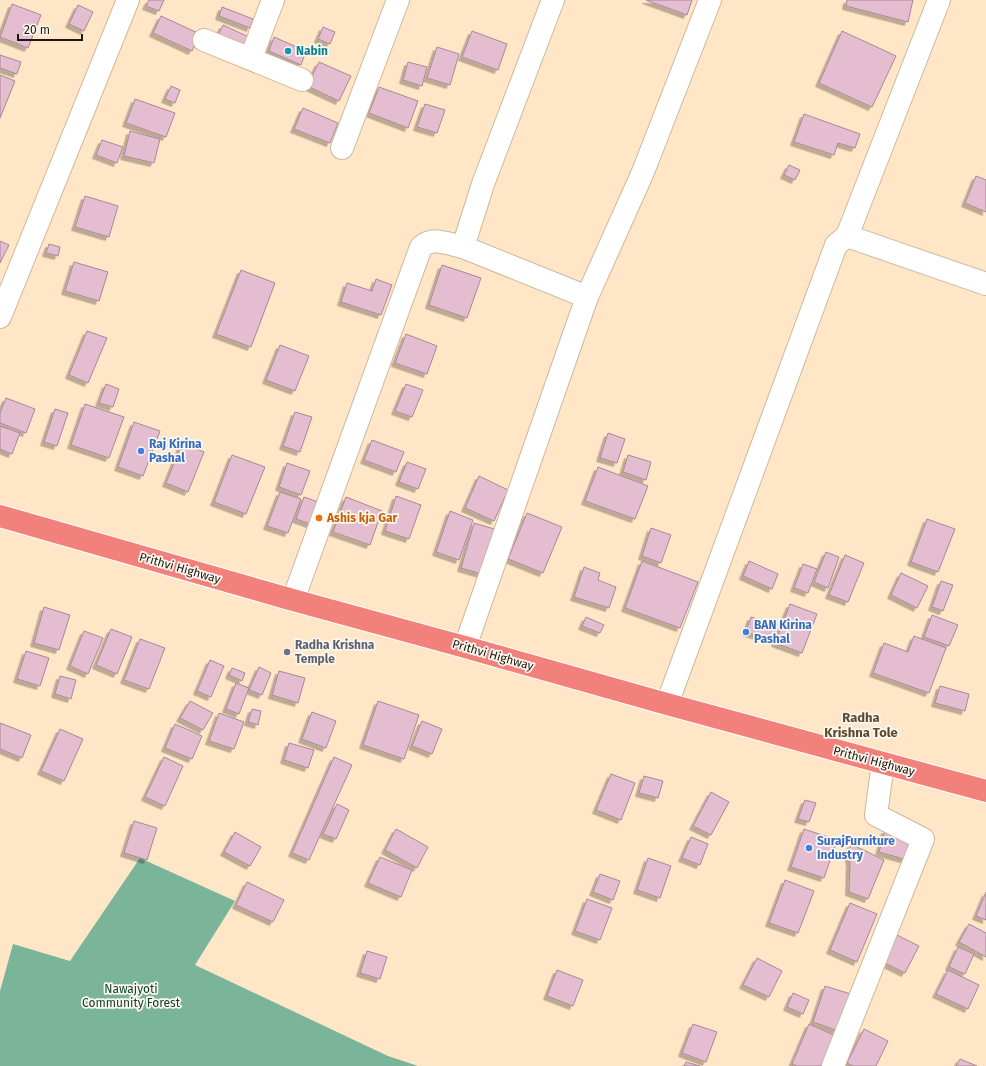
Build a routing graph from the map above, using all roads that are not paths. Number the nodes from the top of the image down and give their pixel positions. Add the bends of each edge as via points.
1 (128, 0) edge
2 (272, 0) edge
3 (398, 0) edge
4 (553, 0) edge
5 (710, 0) edge
6 (939, 0) edge
7 (204, 40) dead end
8 (251, 58) junction
9 (302, 80) dead end
10 (342, 148) dead end
11 (847, 236) junction
12 (462, 247) junction
13 (986, 284) edge
14 (587, 297) junction
15 (0, 317) edge
16 (0, 516) edge
17 (293, 600) junction
18 (465, 647) junction
19 (666, 704) junction
20 (883, 763) junction
21 (986, 791) edge
22 (833, 1066) edge

1 - 15 street
2 - 8 street
3 - 10 street
4 - 12 street via 483,184
5 - 14 street via 642,172
6 - 11 street
7 - 8 street
8 - 9 street
11 - 13 street
11 - 19 street via 836,245
12 - 14 street
12 - 17 street via 437,241 427,242 421,247
14 - 18 street
16 - 17 highway, Prithvi Highway
17 - 18 highway, Prithvi Highway
18 - 19 highway, Prithvi Highway
19 - 20 highway, Prithvi Highway
20 - 21 highway, Prithvi Highway
20 - 22 street via 876,815 923,839

